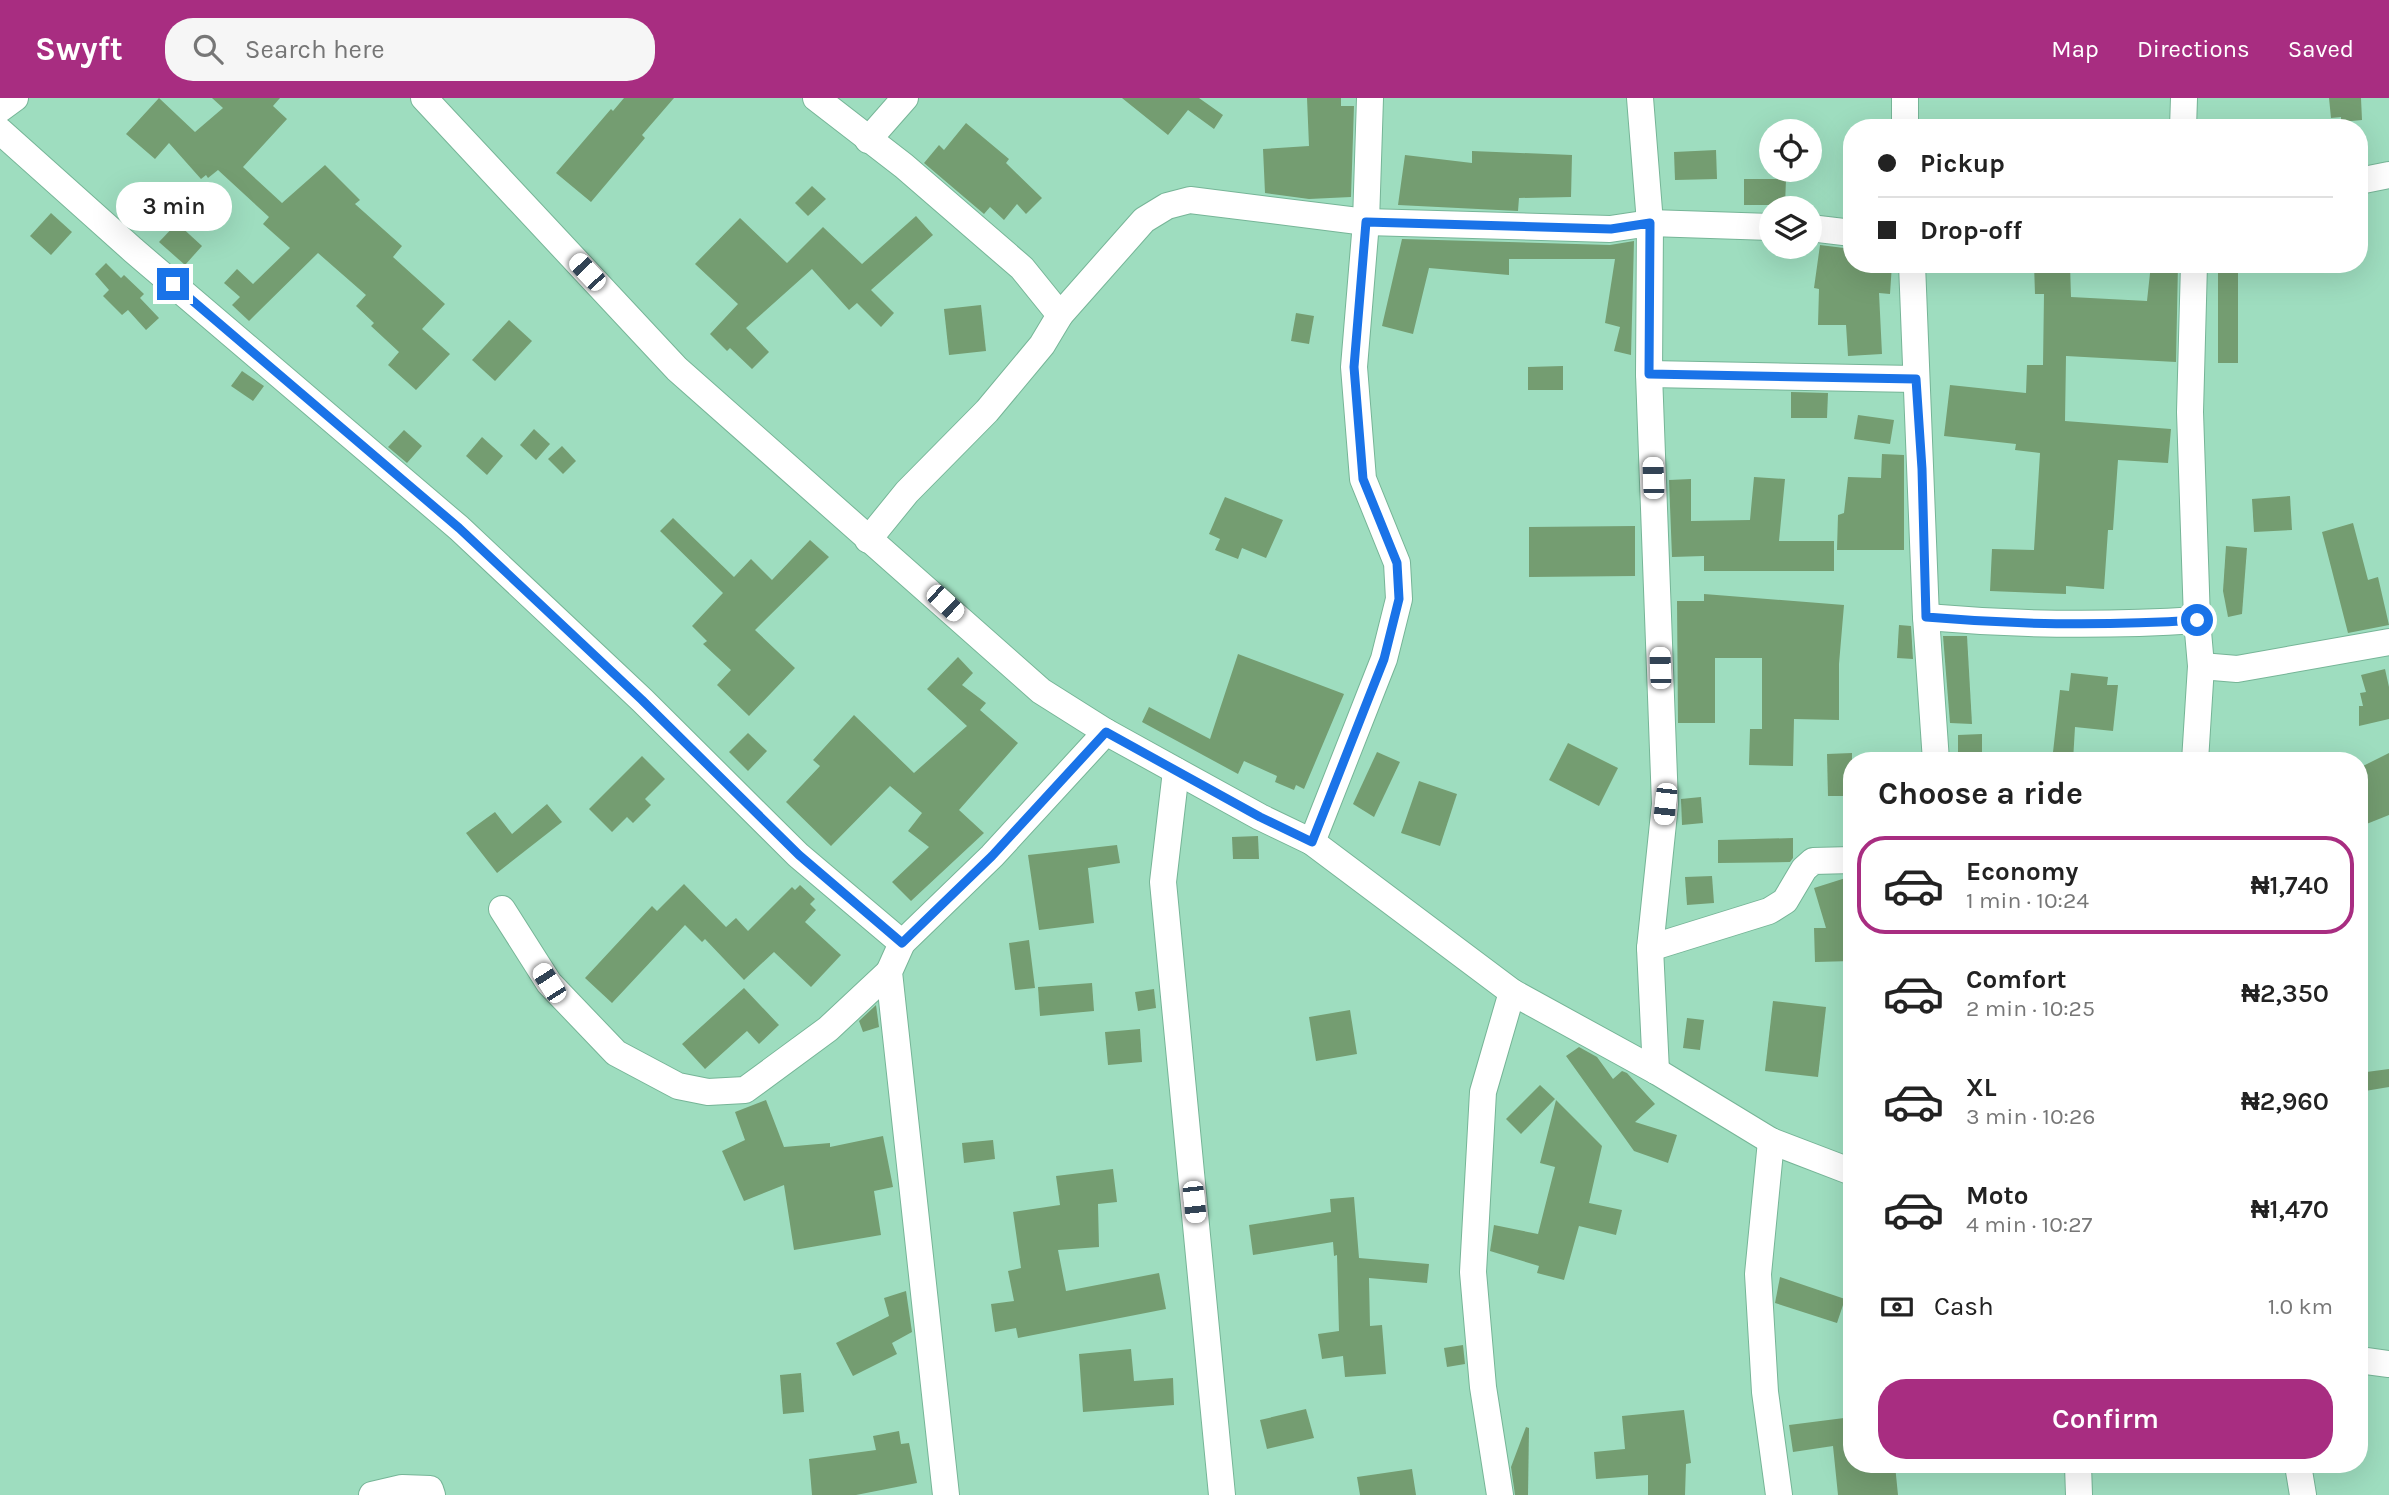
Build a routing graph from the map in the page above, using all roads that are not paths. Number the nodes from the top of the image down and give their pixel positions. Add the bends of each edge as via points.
1 (15, 98) edge
2 (424, 98) edge
3 (816, 98) edge
4 (905, 98) edge
5 (1370, 98) edge
6 (1640, 98) edge
7 (1905, 98) edge
8 (2184, 98) edge
9 (0, 109) edge
10 (1905, 119) edge
11 (2183, 119) edge
12 (0, 131) edge
13 (868, 140) junction
14 (2389, 175) edge
15 (2368, 179) edge
16 (1366, 222) junction
17 (1650, 223) junction
18 (1759, 227) edge
19 (1822, 228) edge
20 (1843, 228) edge
21 (1912, 273) edge
22 (2194, 273) edge
23 (1060, 315) junction
24 (1649, 374) junction
25 (1916, 379) junction
26 (868, 540) junction
27 (1926, 617) junction
28 (2197, 620) junction
29 (2389, 642) edge
30 (2201, 666) junction
31 (1106, 732) junction
32 (1935, 752) edge
33 (2195, 752) edge
34 (1176, 771) junction
35 (1312, 842) junction
36 (1843, 860) edge
37 (502, 909) dead end
38 (902, 943) junction
39 (1650, 948) junction
40 (889, 972) junction
41 (1512, 992) junction
42 (1656, 1071) junction
43 (1771, 1141) junction
44 (1843, 1169) edge
45 (2368, 1361) edge
46 (2389, 1364) edge
47 (2078, 1473) edge
48 (2299, 1473) edge
49 (372, 1495) edge
50 (432, 1495) edge
51 (946, 1495) edge
52 (1222, 1495) edge
53 (1500, 1495) edge
54 (1779, 1495) edge
55 (2079, 1495) edge
56 (2303, 1495) edge

1 - 9 street
2 - 26 street via 677,369
3 - 13 street
4 - 13 street
5 - 16 street
6 - 17 street
7 - 10 street
8 - 11 street
12 - 38 street via 459,528 799,855
13 - 23 street via 1022,268
14 - 15 street
16 - 17 street via 1611,229
16 - 23 street via 1190,200 1167,206 1144,220
16 - 35 street via 1354,367 1363,479 1397,563 1399,599 1384,659
17 - 18 street
17 - 24 street
19 - 20 street
21 - 25 street
22 - 28 street via 2190,412
23 - 26 street via 1042,345 987,411 906,492
24 - 25 street
24 - 39 street via 1665,804
25 - 27 street
26 - 31 street via 1041,691
27 - 28 street via 2016,624
27 - 32 street
28 - 30 street
29 - 30 street via 2237,669
30 - 33 street
31 - 34 street
31 - 38 street via 992,856
34 - 35 street
34 - 52 street via 1163,882
35 - 41 street
36 - 39 street via 1813,862 1785,901 1769,911
37 - 40 street via 549,983 616,1053 678,1086 708,1092 745,1090 828,1029
38 - 40 street
39 - 42 street
40 - 51 street
41 - 42 street
41 - 53 street via 1483,1092 1473,1272 1483,1387
42 - 43 street
43 - 44 street
43 - 54 street via 1758,1274 1765,1392
45 - 46 street
47 - 55 street
48 - 56 street
49 - 50 street via 402,1488 430,1489

